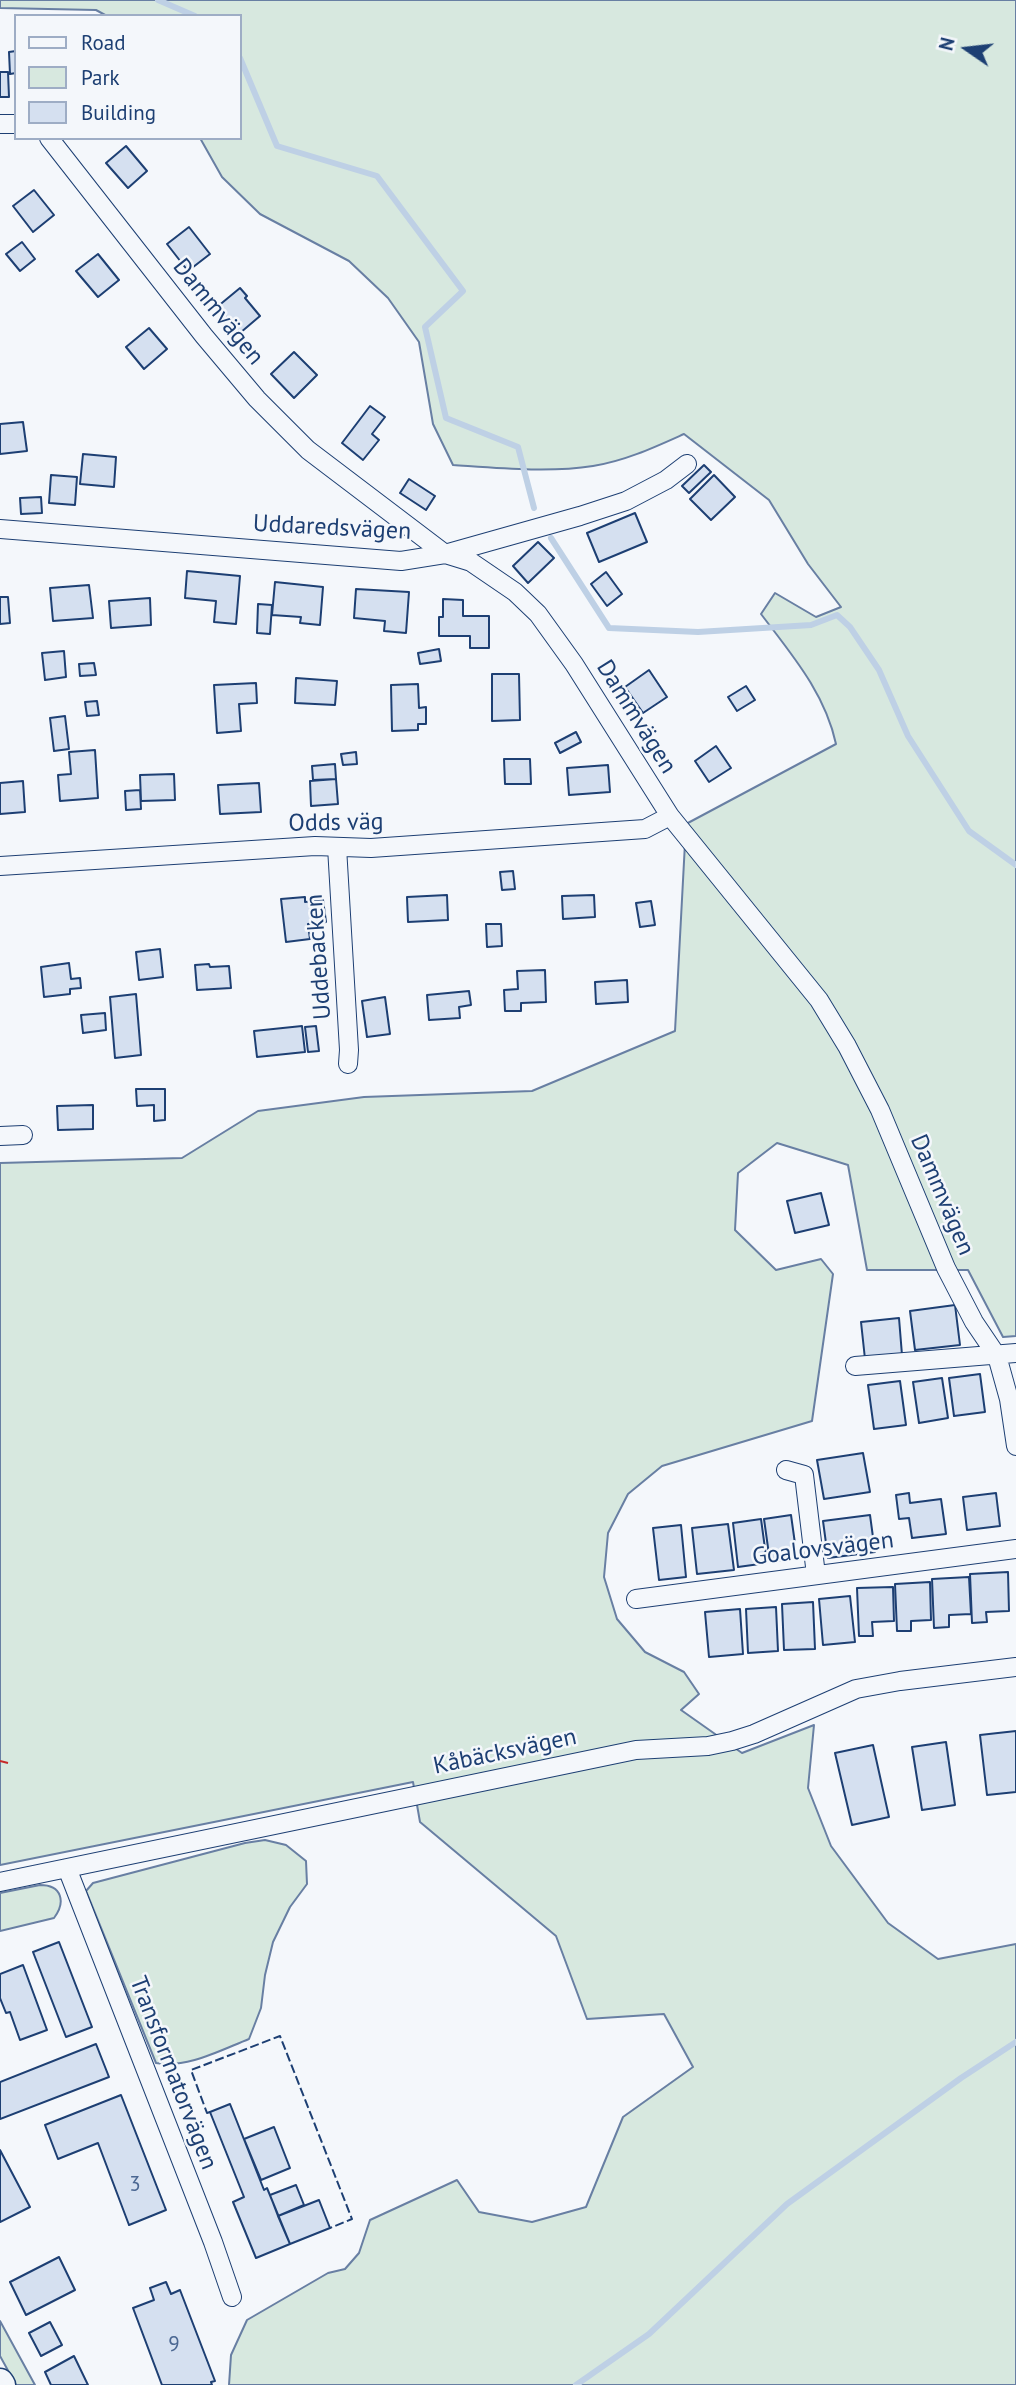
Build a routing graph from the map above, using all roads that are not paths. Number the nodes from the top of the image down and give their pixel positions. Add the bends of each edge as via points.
1 (51, 140) edge
2 (687, 464) dead end
3 (0, 529) edge
4 (445, 554) junction
5 (670, 816) junction
6 (337, 847) junction
7 (0, 866) edge
8 (348, 1065) dead end
9 (23, 1135) dead end
10 (0, 1136) edge
11 (1016, 1353) edge
12 (997, 1356) junction
13 (855, 1366) dead end
14 (1016, 1446) edge
15 (786, 1470) dead end
16 (1016, 1549) edge
17 (816, 1575) junction
18 (636, 1598) dead end
19 (1016, 1667) edge
20 (67, 1868) junction
21 (0, 1882) edge
22 (232, 2297) dead end

1 - 4 street, Dammvägen via 257,399 308,450
2 - 4 street, Uddaredsvägen via 626,501
3 - 4 street, Uddaredsvägen via 401,561
4 - 5 street, Dammvägen via 471,562 538,614
5 - 6 street, Odds väg via 645,829
5 - 12 street, Dammvägen via 819,1000 847,1046 880,1110 946,1268
6 - 7 street, Odds väg
6 - 8 street, Uddebacken
9 - 10 street
11 - 12 street
12 - 13 street
12 - 14 street, Dammvägen
15 - 17 street via 804,1475
16 - 17 street, Goalovsvägen
17 - 18 street, Goalovsvägen
19 - 20 street, Kåbäcksvägen via 856,1689 732,1741 636,1750
20 - 21 street, Kåbäcksvägen
20 - 22 street, Transformatorvägen

